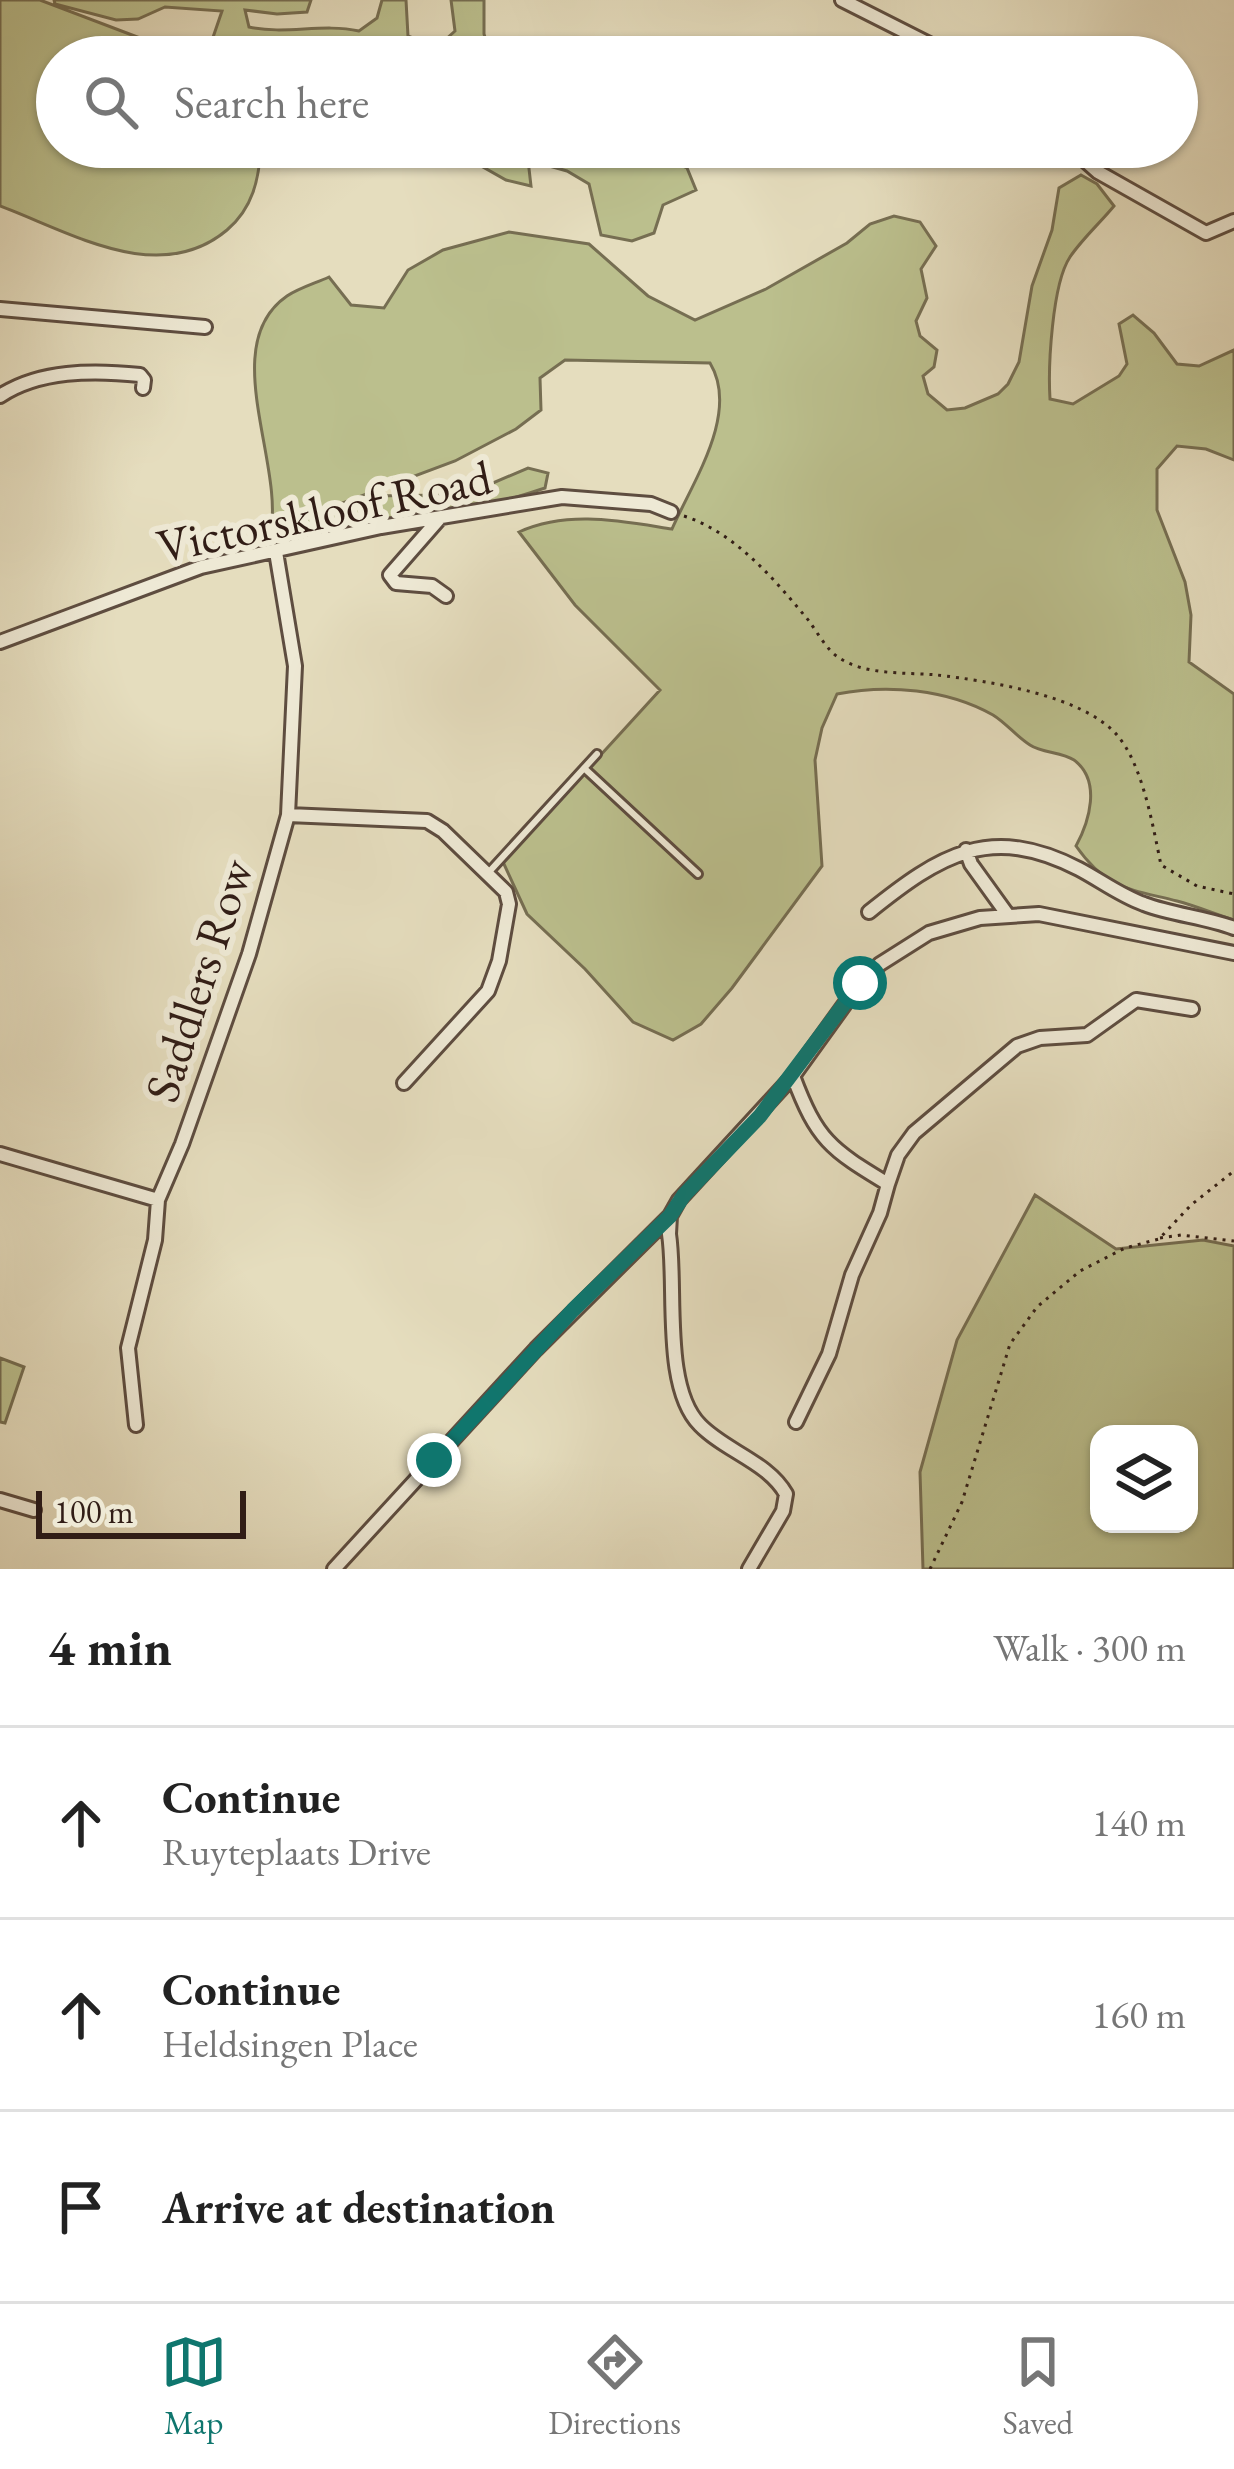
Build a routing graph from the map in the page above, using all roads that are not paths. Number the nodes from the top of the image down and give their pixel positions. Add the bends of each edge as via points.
1 (842, 0) edge
2 (914, 36) edge
3 (1094, 168) edge
4 (1234, 221) edge
5 (0, 309) edge
6 (205, 327) dead end
7 (142, 388) dead end
8 (0, 396) edge
9 (671, 512) road end
10 (439, 518) junction
11 (276, 552) junction
12 (446, 596) dead end
13 (0, 642) edge
14 (597, 754) dead end
15 (584, 768) junction
16 (288, 814) junction
17 (967, 850) junction
18 (489, 872) junction
19 (698, 874) dead end
20 (869, 912) dead end
21 (1007, 914) junction
22 (1234, 928) edge
23 (1234, 953) edge
24 (1192, 1009) dead end
25 (793, 1076) junction
26 (404, 1083) dead end
27 (0, 1154) edge
28 (888, 1184) junction
29 (158, 1200) junction
30 (670, 1216) junction
31 (796, 1422) dead end
32 (136, 1425) dead end
33 (0, 1500) edge
34 (34, 1510) dead end
35 (334, 1569) edge
36 (749, 1569) edge

1 - 2 street
3 - 4 street via 1206,233
5 - 6 street
7 - 8 street via 140,374 46,376
9 - 10 street, Victorskloof Road via 570,497
10 - 11 street, Victorskloof Road
10 - 12 street via 390,575
11 - 13 street, Victorskloof Road via 188,571
11 - 16 street, Saddlers Row via 295,666
14 - 15 lane
15 - 18 lane
15 - 19 lane
16 - 18 street via 421,819
16 - 29 street, Saddlers Row via 249,954
17 - 20 street
17 - 21 street
17 - 22 street via 1036,851 1144,904
18 - 26 street via 509,904 493,983
21 - 23 street
21 - 25 street via 929,933 880,964
24 - 28 street via 1136,1000 1087,1035 1017,1046 914,1133
25 - 28 street via 819,1134
25 - 30 street
27 - 29 street
28 - 31 street via 830,1354
29 - 32 street, Saddlers Row via 128,1348
30 - 35 street
30 - 36 street via 686,1407 786,1494
33 - 34 street

